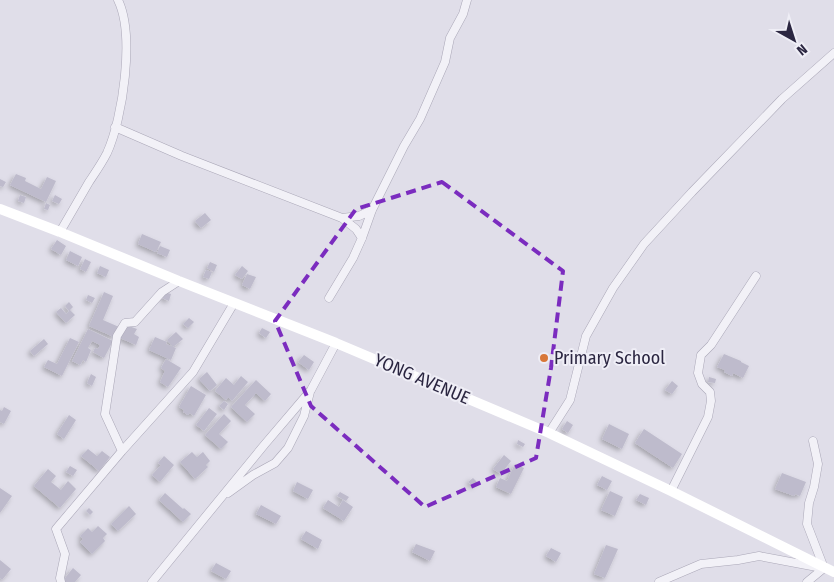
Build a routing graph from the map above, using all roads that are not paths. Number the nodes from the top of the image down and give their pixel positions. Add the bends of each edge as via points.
1 (118, 0) edge
2 (468, 0) edge
3 (834, 53) edge
4 (115, 127) junction
5 (0, 209) edge
6 (372, 210) junction
7 (342, 218) junction
8 (60, 232) junction
9 (362, 238) junction
10 (756, 276) dead end
11 (179, 281) junction
12 (330, 298) dead end
13 (234, 302) junction
14 (336, 343) junction
15 (311, 390) junction
16 (549, 433) junction
17 (814, 441) dead end
18 (122, 451) junction
19 (671, 491) junction
20 (220, 500) junction
21 (824, 568) junction
22 (834, 572) edge
23 (61, 582) edge
24 (152, 582) edge
25 (659, 582) edge
26 (807, 582) edge

1 - 4 street via 122,8 126,51 121,108
2 - 6 street via 420,119
3 - 16 street via 782,98 644,244 613,288 586,336 570,400
4 - 7 street
4 - 8 street via 107,152
5 - 8 street, YONG AVENUE
6 - 7 street
6 - 9 street
7 - 9 street
8 - 11 street, YONG AVENUE
9 - 12 street
10 - 19 street via 712,345 701,355 698,373 710,392 708,417
11 - 13 street, YONG AVENUE
11 - 18 street via 162,292 135,322 124,323 117,336 105,414
13 - 14 street, YONG AVENUE
13 - 18 street via 193,372
14 - 15 street
14 - 16 street, YONG AVENUE
15 - 20 street
15 - 20 street via 304,416 288,448 275,463
16 - 19 street, YONG AVENUE
17 - 21 street via 818,464 807,524
18 - 23 street via 56,529 65,554
19 - 21 street, YONG AVENUE
20 - 24 street
21 - 22 street, YONG AVENUE
21 - 25 street via 758,556 701,564
21 - 26 street

